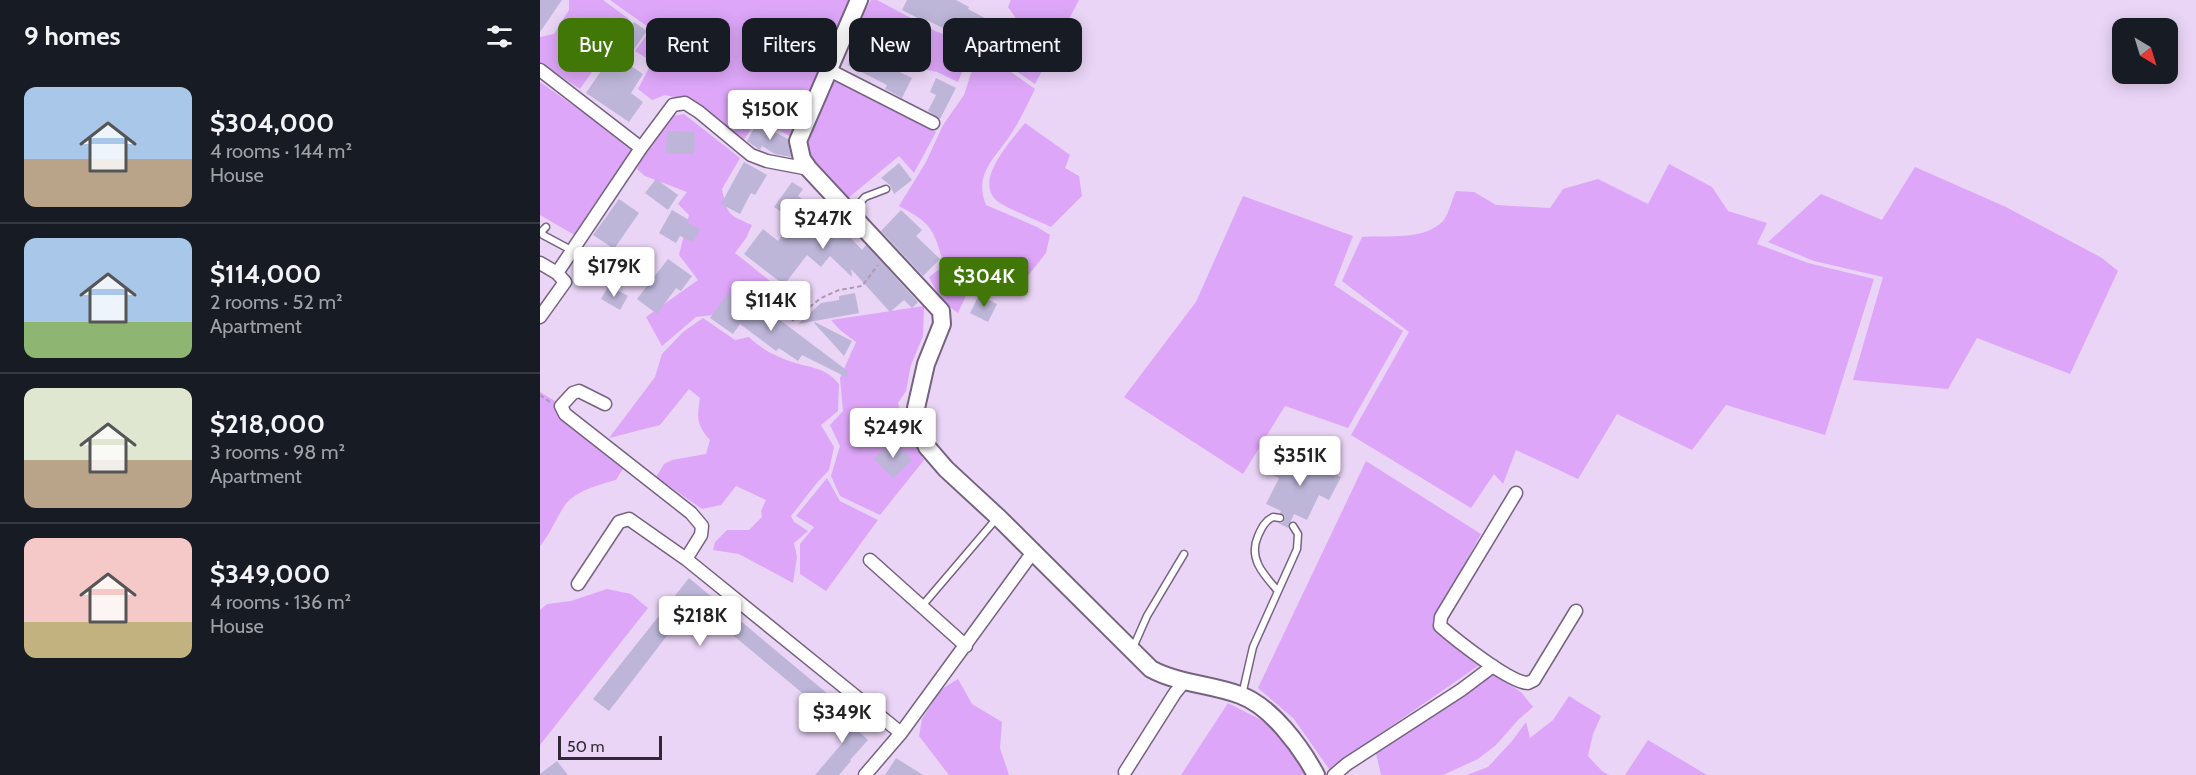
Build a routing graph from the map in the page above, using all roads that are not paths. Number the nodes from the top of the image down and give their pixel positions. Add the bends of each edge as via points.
1 (859, 0) edge
2 (837, 51) edge
3 (540, 70) edge
4 (828, 72) edge
5 (833, 72) edge
6 (933, 123) dead end
7 (641, 148) junction
8 (809, 169) junction
9 (886, 189) dead end
10 (850, 213) junction
11 (546, 227) dead end
12 (573, 251) junction
13 (540, 263) edge
14 (557, 273) junction
15 (540, 318) edge
16 (605, 404) dead end
17 (1516, 494) dead end
18 (998, 517) junction
19 (1280, 518) dead end
20 (1293, 526) dead end
21 (1033, 552) junction
22 (1184, 554) dead end
23 (686, 559) junction
24 (870, 560) dead end
25 (578, 584) dead end
26 (1278, 591) junction
27 (922, 606) junction
28 (1576, 611) dead end
29 (966, 646) junction
30 (1132, 650) junction
31 (1493, 666) junction
32 (1185, 681) junction
33 (1242, 696) junction
34 (902, 733) junction
35 (1125, 772) dead end
36 (865, 775) edge
37 (1316, 775) edge
38 (1334, 775) edge

1 - 2 street
3 - 7 street
4 - 8 street via 798,141
5 - 6 street
7 - 8 street via 673,105 685,103 751,155
7 - 12 street
8 - 10 street
9 - 10 lane via 865,197
10 - 18 street via 941,311 942,324 926,364 916,408 918,428 927,447 946,470
11 - 12 lane via 543,235
12 - 14 street
13 - 14 street
14 - 15 street via 565,282
16 - 23 street via 579,391 561,406 565,414 692,513 702,526 701,535
17 - 31 street via 1441,616 1440,626
18 - 21 street
18 - 27 lane
19 - 26 lane via 1273,517 1263,525 1253,551 1258,565
20 - 26 lane via 1298,534 1297,549
21 - 29 street
21 - 30 street
22 - 30 lane via 1147,616
23 - 25 street via 629,519 619,522
23 - 34 street
24 - 27 street
26 - 33 lane via 1253,647
27 - 29 street
28 - 31 street via 1534,680 1524,683
29 - 34 street
30 - 32 street via 1151,669
31 - 38 street
32 - 33 street
32 - 35 street
33 - 37 street via 1266,711 1302,749
34 - 36 street

